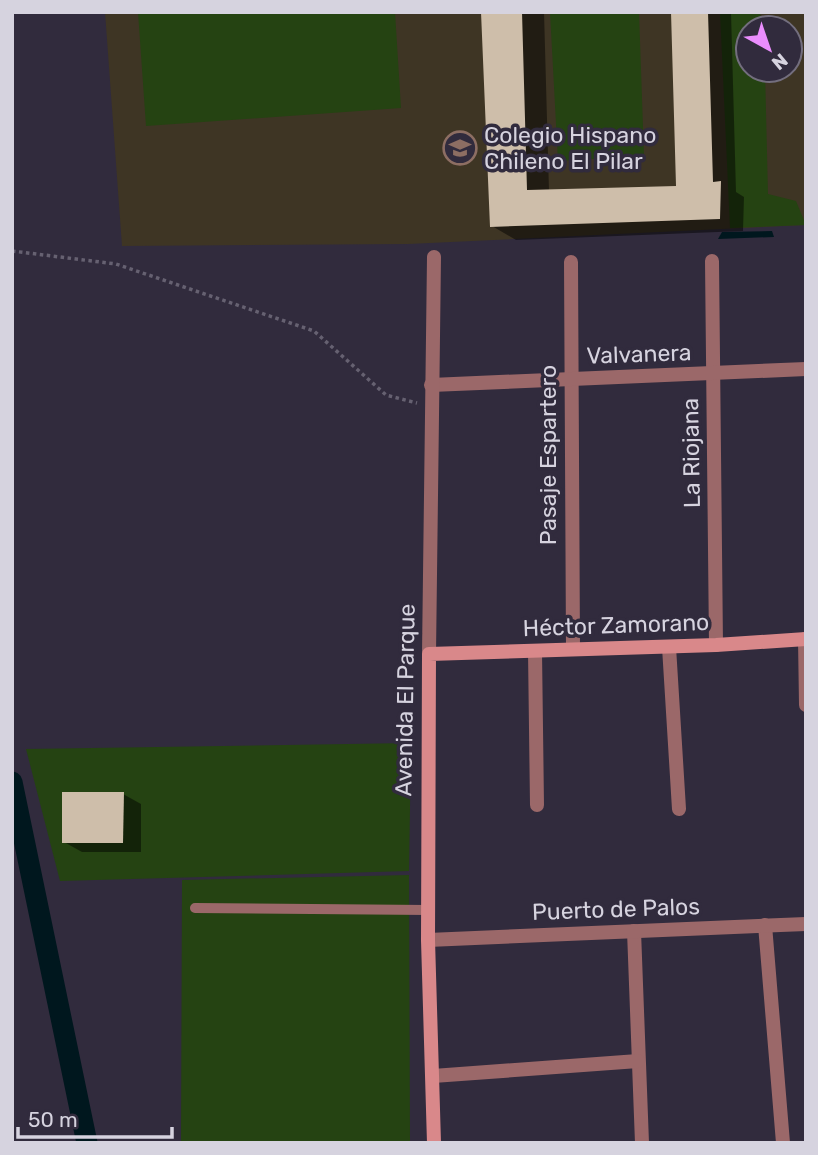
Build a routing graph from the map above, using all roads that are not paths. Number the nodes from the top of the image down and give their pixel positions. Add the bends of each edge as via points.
1 (434, 257) dead end
2 (712, 261) dead end
3 (571, 262) dead end
4 (806, 369) edge
5 (713, 373) junction
6 (570, 379) junction
7 (431, 385) junction
8 (805, 639) edge
9 (716, 645) junction
10 (669, 647) junction
11 (573, 648) junction
12 (535, 651) junction
13 (429, 654) junction
14 (806, 705) edge
15 (537, 806) dead end
16 (679, 809) dead end
17 (195, 908) dead end
18 (428, 910) junction
19 (806, 924) edge
20 (765, 925) junction
21 (634, 931) junction
22 (428, 940) junction
23 (638, 1061) junction
24 (433, 1076) junction
25 (434, 1143) edge
26 (642, 1143) edge
27 (783, 1143) edge

1 - 7 street, Avenida El Parque
2 - 5 street, La Riojana
3 - 6 street, Pasaje Espartero
4 - 5 street, Valvanera
5 - 6 street, Valvanera
5 - 9 street, La Riojana
6 - 7 street, Valvanera
6 - 11 street, Pasaje Espartero
7 - 13 street, Avenida El Parque
8 - 9 street, Héctor Zamorano
8 - 14 street
9 - 10 street, Héctor Zamorano
10 - 11 street, Héctor Zamorano
10 - 16 street
11 - 12 street, Héctor Zamorano
12 - 13 street, Héctor Zamorano
12 - 15 street
13 - 18 street, Avenida El Parque
17 - 18 lane
18 - 22 street, Avenida El Parque
19 - 20 street, Puerto de Palos
20 - 21 street, Puerto de Palos
20 - 27 street
21 - 22 street, Puerto de Palos
21 - 23 street
22 - 24 street, Avenida El Parque
23 - 24 street
23 - 26 street
24 - 25 street, Avenida El Parque

